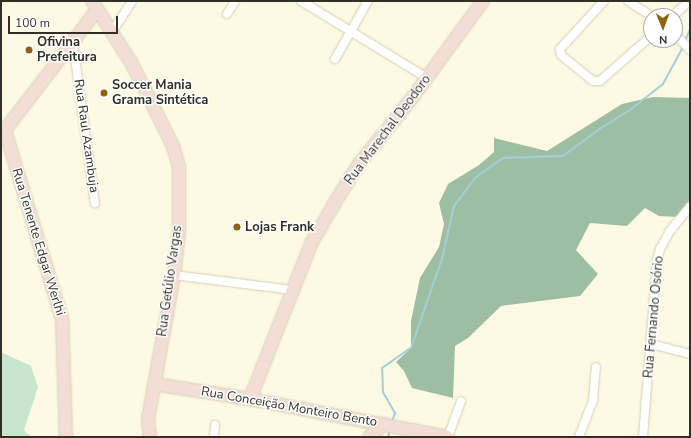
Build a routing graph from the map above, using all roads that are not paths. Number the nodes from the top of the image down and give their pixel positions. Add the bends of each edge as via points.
1 (132, 1) edge
2 (235, 1) edge
3 (300, 1) edge
4 (368, 1) edge
5 (604, 1) edge
6 (628, 1) edge
7 (689, 1) edge
8 (478, 3) edge
9 (95, 5) edge
10 (682, 8) edge
11 (643, 11) edge
12 (228, 14) dead end
13 (350, 31) junction
14 (112, 32) junction
15 (683, 42) edge
16 (643, 43) edge
17 (73, 44) junction
18 (690, 50) edge
19 (335, 59) dead end
20 (427, 78) junction
21 (2, 127) edge
22 (95, 204) dead end
23 (690, 206) edge
24 (174, 275) junction
25 (292, 290) junction
26 (651, 344) junction
27 (690, 354) edge
28 (596, 366) dead end
29 (154, 384) junction
30 (250, 399) junction
31 (461, 401) dead end
32 (215, 425) dead end
33 (385, 425) junction
34 (66, 437) edge
35 (150, 437) edge
36 (214, 437) edge
37 (369, 437) edge
38 (448, 437) edge
39 (579, 437) edge
40 (643, 437) edge

1 - 14 street
2 - 12 street
3 - 13 street
4 - 13 street
5 - 16 street via 560,49 561,55 593,81 600,81
6 - 11 street
7 - 10 street
8 - 20 street, Rua Marechal Deodoro
9 - 14 street, Rua Getúlio Vargas
9 - 17 street
13 - 19 street
13 - 20 street
14 - 24 street, Rua Getúlio Vargas via 173,146 178,167 179,231
15 - 18 street
17 - 21 street
17 - 22 street, Rua Raul Azambuja
20 - 25 street, Rua Marechal Deodoro via 359,164 340,193 312,242
21 - 34 street, Rua Tenente Edgar Werlhi via 62,319
23 - 26 street, Rua Fernando Osório via 660,249
24 - 25 street
24 - 29 street, Rua Getúlio Vargas
25 - 30 street, Rua Marechal Deodoro
26 - 27 street
26 - 40 street, Rua Fernando Osório
28 - 39 street via 593,400
29 - 30 street, Rua Conceição Monteiro Bento
29 - 35 street, Rua Getúlio Vargas via 148,419
30 - 33 street, Rua Conceição Monteiro Bento
31 - 38 street
32 - 36 street
33 - 37 street
33 - 38 street, Rua Conceição Monteiro Bento

